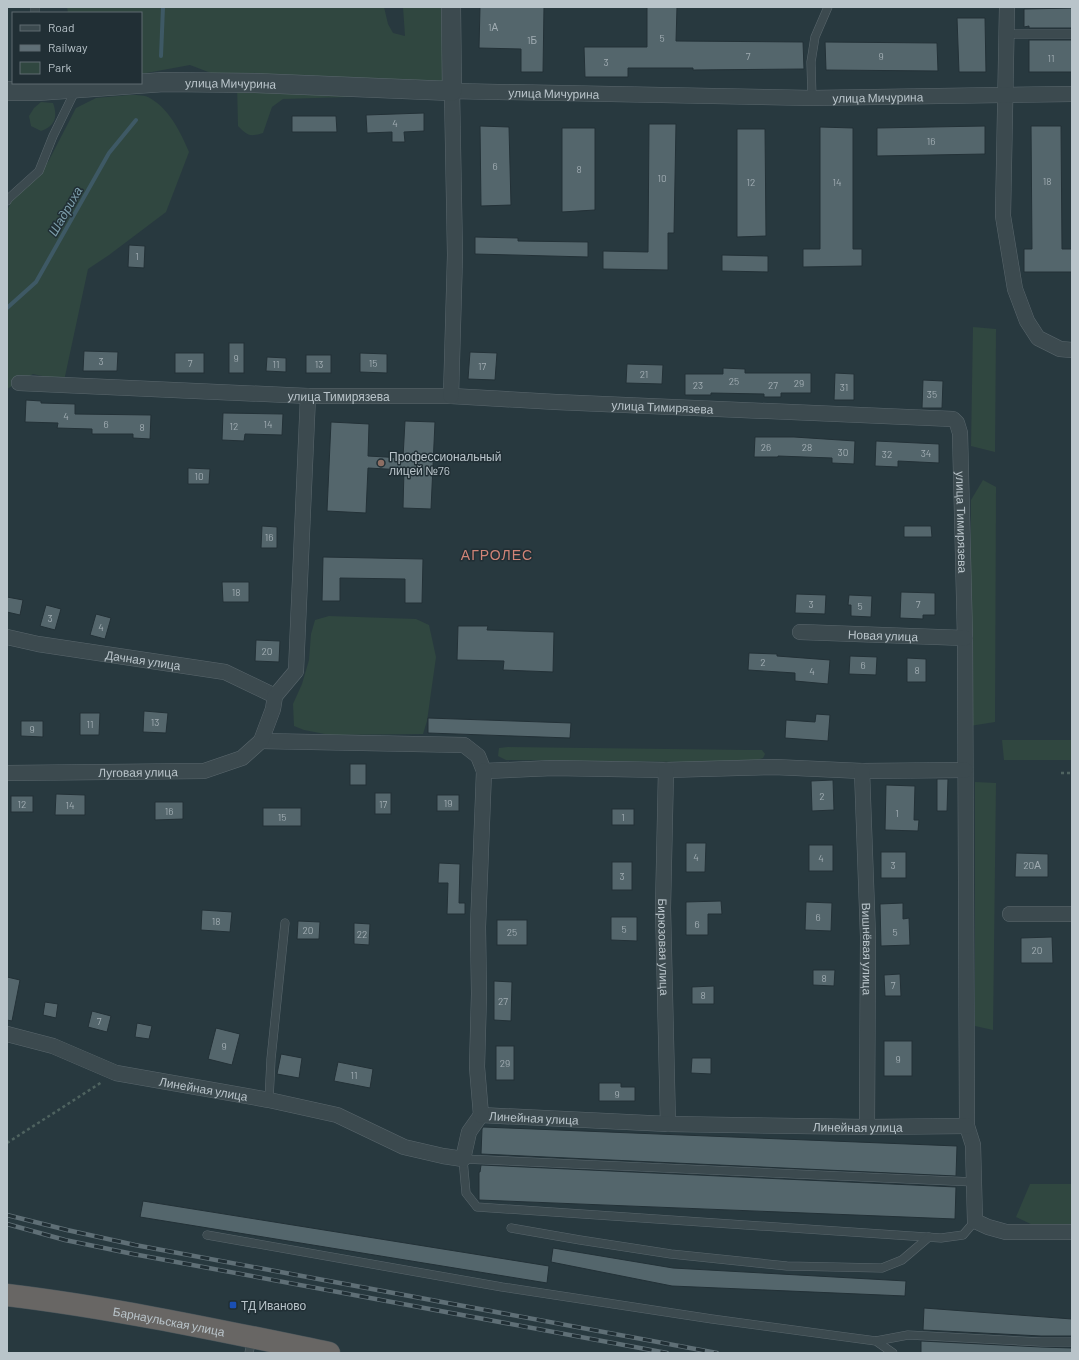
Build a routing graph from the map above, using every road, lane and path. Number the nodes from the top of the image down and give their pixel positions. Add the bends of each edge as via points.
1 (450, 7) edge
2 (828, 7) edge
3 (1008, 7) edge
4 (1008, 34) junction
5 (1072, 34) edge
6 (135, 84) edge
7 (142, 84) edge
8 (37, 87) edge
9 (76, 88) junction
10 (7, 91) edge
11 (452, 91) junction
12 (1072, 94) edge
13 (1006, 95) junction
14 (812, 98) junction
15 (7, 201) edge
16 (1072, 350) edge
17 (18, 383) dead end
18 (308, 396) junction
19 (451, 396) junction
20 (800, 632) dead end
21 (7, 637) edge
22 (965, 638) junction
23 (275, 696) junction
24 (261, 741) junction
25 (666, 770) junction
26 (965, 770) junction
27 (484, 771) junction
28 (862, 771) junction
29 (1061, 772) dead end
30 (7, 773) edge
31 (1072, 773) edge
32 (1010, 914) dead end
33 (1072, 914) edge
34 (285, 923) dead end
35 (7, 1034) edge
36 (116, 1073) junction
37 (269, 1100) junction
38 (480, 1115) junction
39 (668, 1124) junction
40 (967, 1126) junction
41 (868, 1127) junction
42 (7, 1144) edge
43 (463, 1159) junction
44 (974, 1182) junction
45 (975, 1221) junction
46 (511, 1228) dead end
47 (1072, 1232) edge
48 (207, 1235) dead end
49 (929, 1237) junction
50 (7, 1295) edge
51 (876, 1341) junction
52 (1072, 1342) edge
53 (250, 1345) edge
54 (329, 1353) edge
55 (893, 1353) edge

1 - 11 street
2 - 14 lane via 815,37 811,62
3 - 4 street
4 - 5 lane
4 - 13 street
6 - 9 street, улица Мичурина
7 - 11 street, улица Мичурина via 255,83
8 - 9 street, улица Мичурина
8 - 10 street, улица Мичурина
9 - 15 lane via 39,172
11 - 14 street, улица Мичурина
11 - 19 street via 455,255
12 - 13 street, улица Мичурина
13 - 14 street, улица Мичурина
13 - 16 street via 1003,216 1015,289 1027,321 1038,338 1060,349
17 - 18 street, улица Тимирязева
18 - 19 street, улица Тимирязева
18 - 23 street via 296,671
19 - 22 street, улица Тимирязева via 953,419 960,432
20 - 22 street, Новая улица
21 - 23 street, Дачная улица via 225,672
22 - 26 street, улица Тимирязева
23 - 24 street
24 - 27 street via 464,745 478,756
24 - 30 street, Луговая улица via 242,758 204,771
25 - 27 street via 553,768
25 - 28 street via 774,767
25 - 39 street, Бирюзовая улица via 664,908
26 - 28 street
26 - 40 street, улица Тимирязева
27 - 38 street via 478,927 480,994 477,1066
28 - 41 street, Вишнёвая улица via 868,937
29 - 31 path
32 - 33 street
34 - 37 lane
35 - 36 street, Линейная улица via 53,1046
36 - 37 street, Линейная улица
36 - 42 path
37 - 43 street, Линейная улица via 337,1115 404,1147
38 - 39 street, Линейная улица
38 - 43 street, Линейная улица via 469,1132
39 - 41 street, Линейная улица
40 - 41 street, Линейная улица
40 - 44 street, улица Тимирязева via 973,1145
43 - 44 lane
43 - 49 lane via 466,1193 477,1207
44 - 45 street, улица Тимирязева
45 - 47 street via 1006,1232
45 - 49 lane via 963,1236
46 - 49 lane via 671,1254 787,1266 882,1268 902,1260
48 - 51 lane via 502,1287
50 - 53 highway, Барнаульская улица via 55,1300 129,1313
51 - 52 lane via 908,1335
51 - 55 lane
53 - 54 highway, Барнаульская улица

